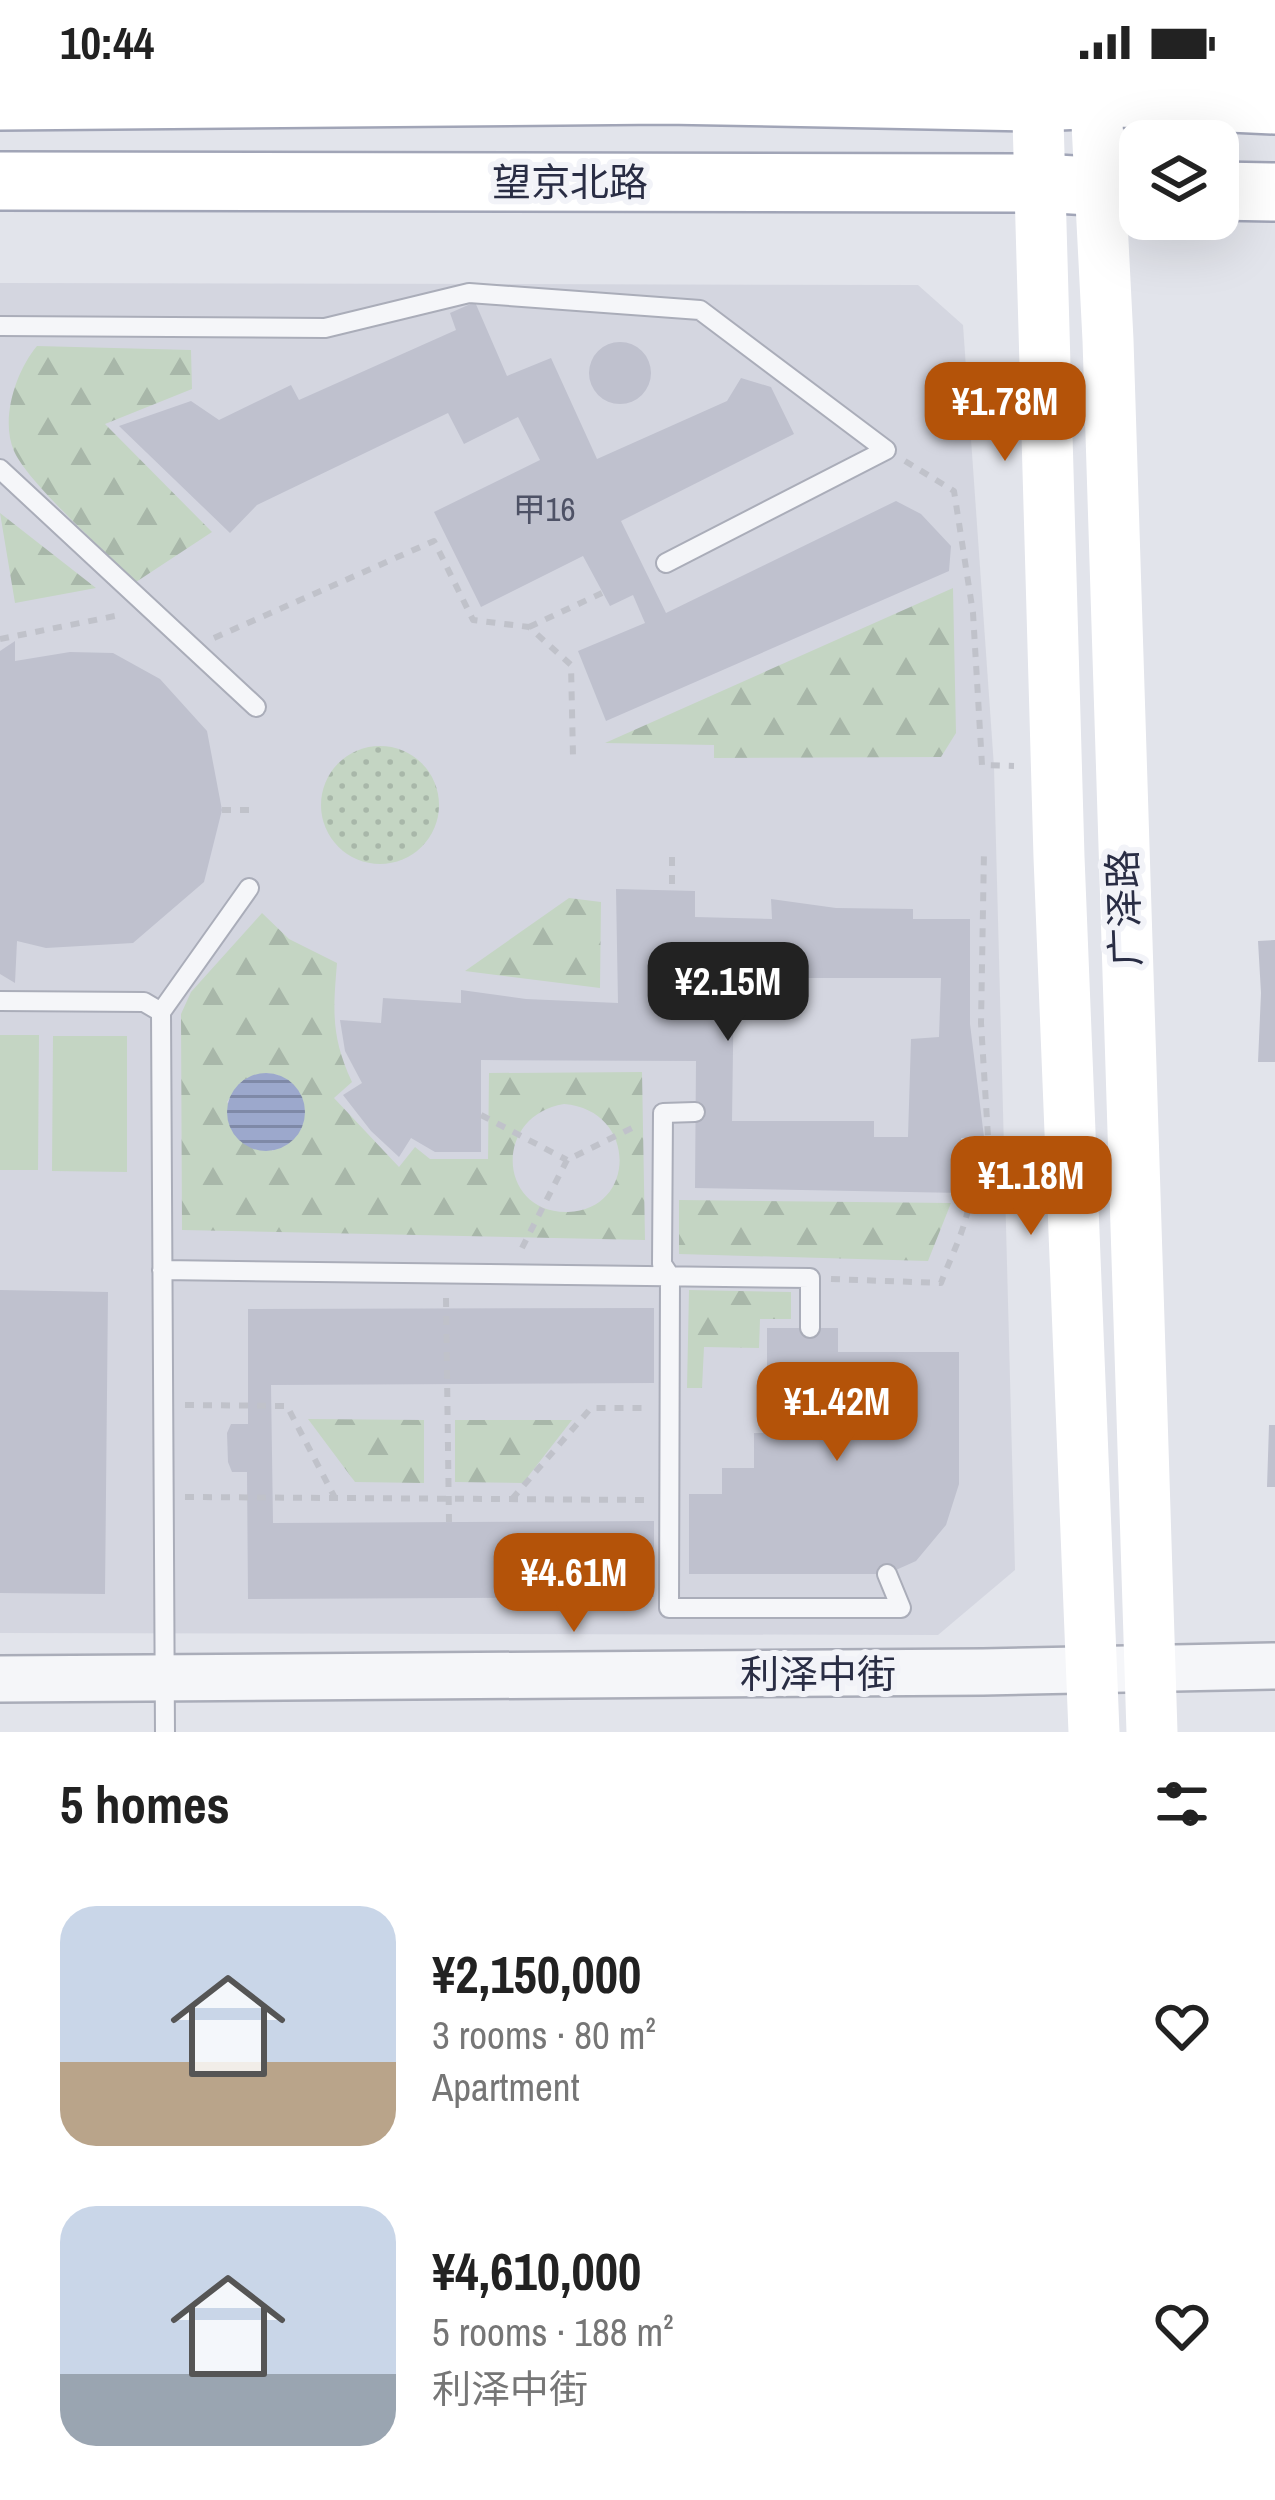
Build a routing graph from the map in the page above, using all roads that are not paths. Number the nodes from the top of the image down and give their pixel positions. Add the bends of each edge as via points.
1 (1096, 92) edge
2 (1037, 93) edge
3 (0, 100) edge
4 (1275, 105) edge
5 (0, 181) edge
6 (1040, 183) junction
7 (1119, 184) edge
8 (1119, 188) edge
9 (1239, 192) edge
10 (1275, 193) edge
11 (1121, 240) edge
12 (0, 326) edge
13 (0, 469) edge
14 (666, 563) dead end
15 (256, 707) dead end
16 (249, 888) dead end
17 (0, 1001) edge
18 (161, 1012) junction
19 (695, 1112) dead end
20 (162, 1270) junction
21 (670, 1276) junction
22 (810, 1328) dead end
23 (887, 1574) dead end
24 (1275, 1666) edge
25 (1150, 1668) junction
26 (1091, 1670) junction
27 (0, 1679) edge
28 (165, 1679) junction
29 (165, 1732) edge
30 (1094, 1732) edge
31 (1152, 1732) edge

1 - 2 main road
1 - 4 main road
1 - 7 main road, 广泽路
2 - 3 main road
2 - 6 main road, 广泽路
5 - 6 main road, 望京北路
6 - 8 main road, 望京北路
6 - 26 main road, 广泽路
9 - 10 main road
11 - 25 main road, 广泽路
12 - 14 lane via 325,328 469,292 700,310 886,450
13 - 15 lane
16 - 18 lane
17 - 18 lane via 144,1002
18 - 20 lane
19 - 21 lane via 663,1113 662,1264
20 - 21 lane
20 - 28 lane
21 - 22 lane via 810,1278
21 - 23 lane via 669,1608 902,1608
24 - 25 street, 利泽中街
25 - 26 street, 利泽中街
25 - 31 main road, 广泽路
26 - 28 street, 利泽中街
26 - 30 main road, 广泽路
27 - 28 street, 利泽中街
28 - 29 lane

